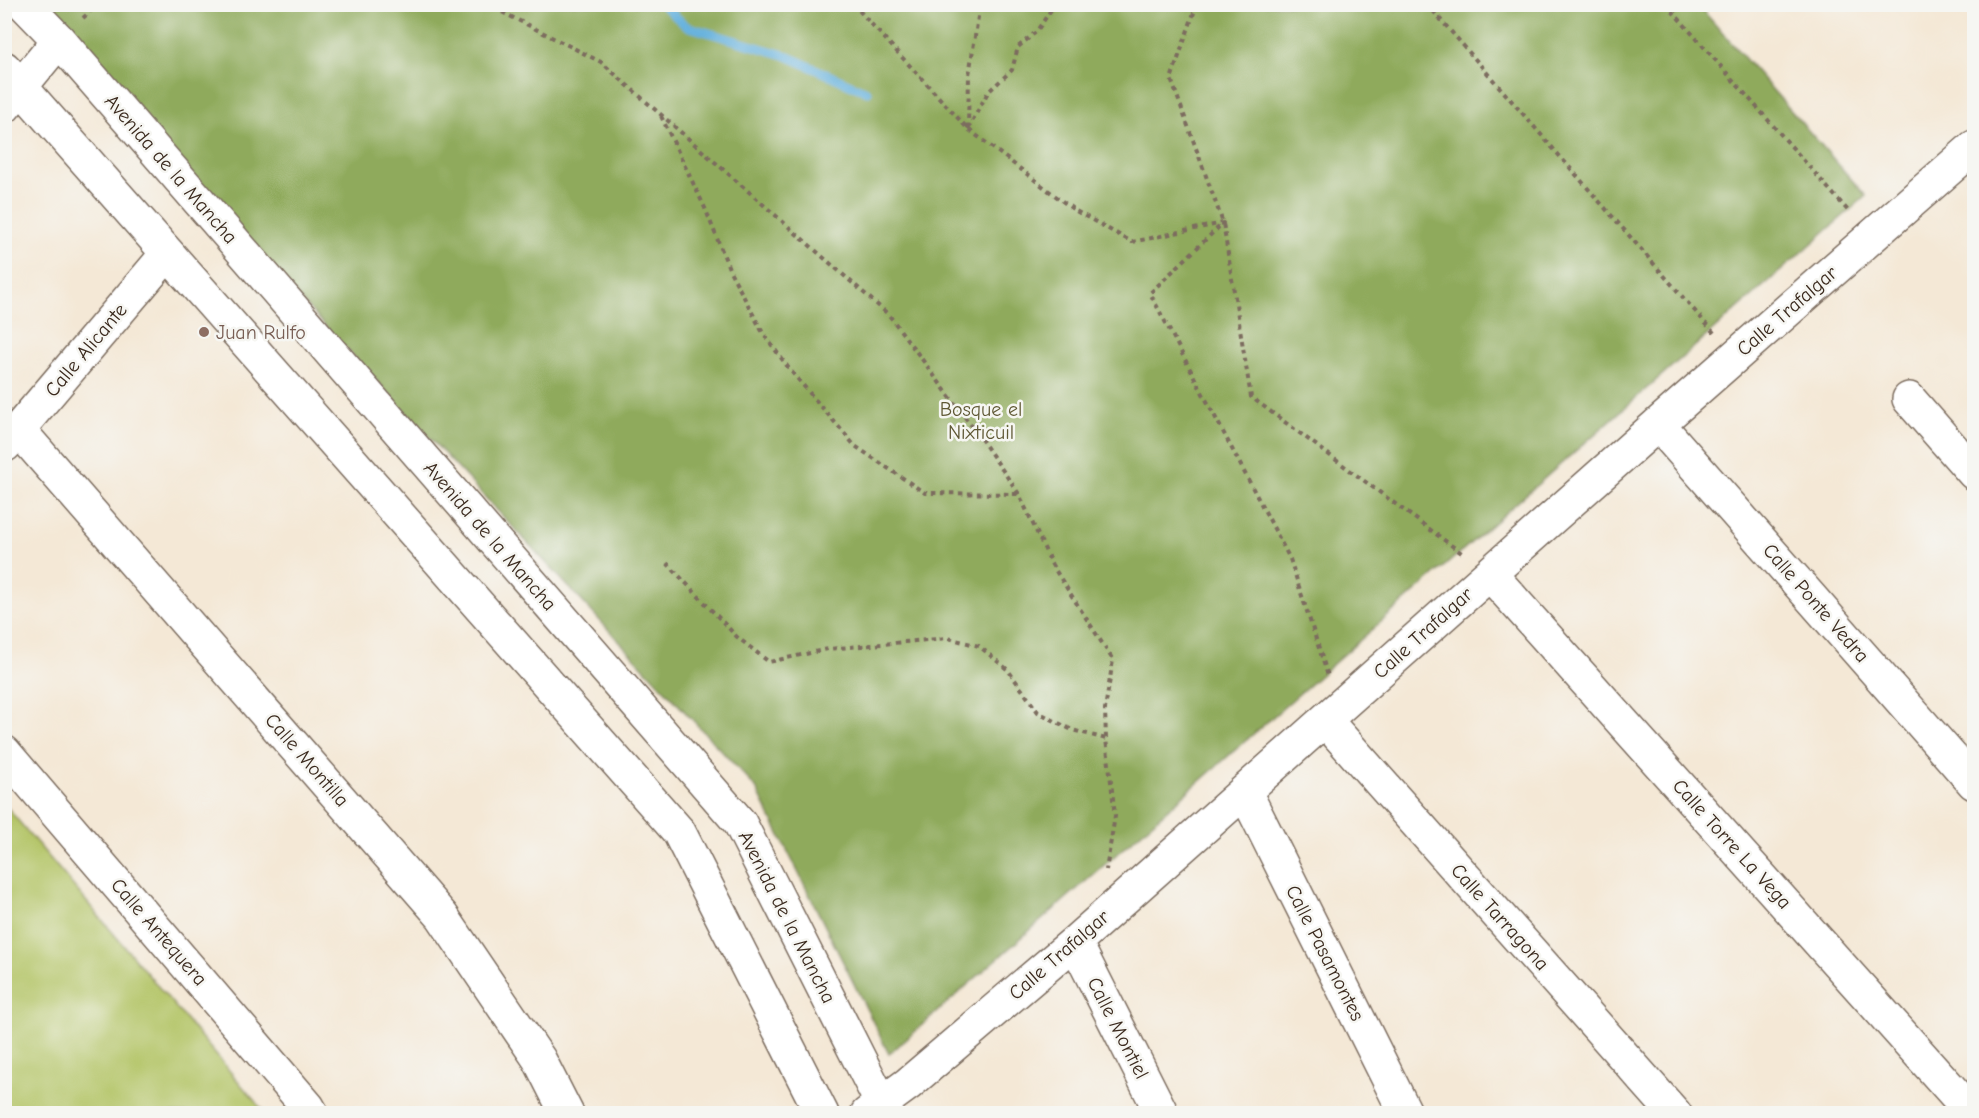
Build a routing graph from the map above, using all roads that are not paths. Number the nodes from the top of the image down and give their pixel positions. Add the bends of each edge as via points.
1 (24, 4) edge
2 (59, 40) junction
3 (11, 87) edge
4 (1974, 147) edge
5 (167, 254) junction
6 (1909, 399) dead end
7 (1658, 424) junction
8 (11, 437) edge
9 (1974, 473) edge
10 (1490, 573) junction
11 (1325, 720) junction
12 (4, 752) edge
13 (1974, 783) edge
14 (1245, 792) junction
15 (1075, 942) junction
16 (879, 1110) edge
17 (312, 1113) edge
18 (567, 1113) edge
19 (822, 1113) edge
20 (1162, 1113) edge
21 (1406, 1113) edge
22 (1675, 1113) edge
23 (1973, 1113) edge

1 - 2 street, Avenida de la Mancha
2 - 3 street
2 - 16 street, Avenida de la Mancha via 740,823
3 - 5 street
4 - 7 street, Calle Trafalgar
5 - 8 street, Calle Alicante
5 - 19 street via 679,832
6 - 9 street
7 - 10 street, Calle Trafalgar
7 - 13 street, Calle Ponte Vedra
8 - 18 street, Calle Montilla via 442,916 539,1059
10 - 11 street, Calle Trafalgar
10 - 23 street, Calle Torre La Vega
11 - 14 street, Calle Trafalgar
11 - 22 street, Calle Tarragona
12 - 17 street, Calle Antequera
14 - 15 street, Calle Trafalgar
14 - 21 street, Calle Pasamontes
15 - 16 street, Calle Trafalgar
15 - 20 street, Calle Montiel

